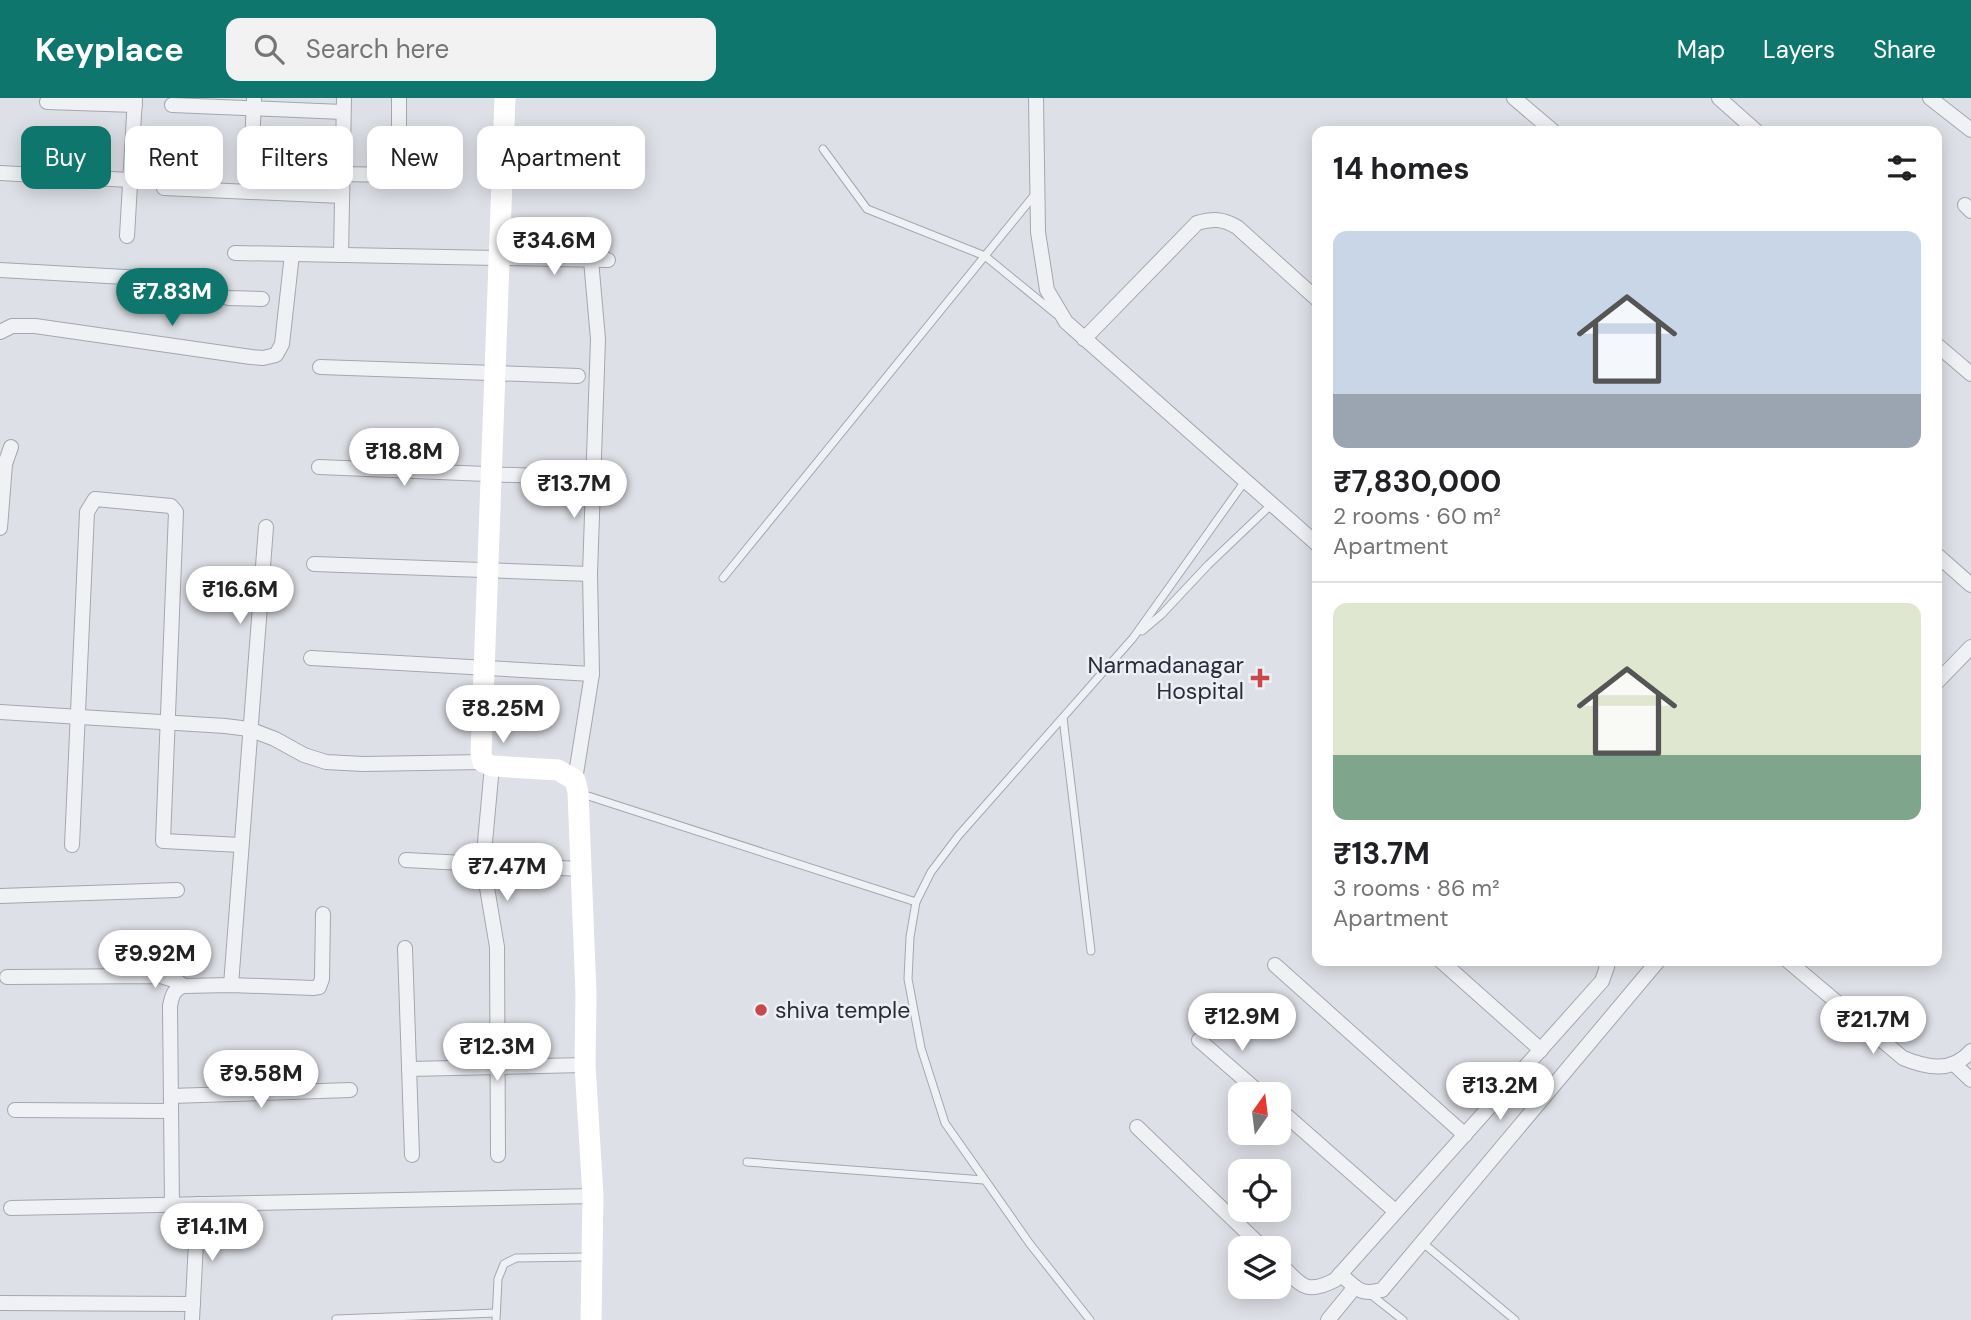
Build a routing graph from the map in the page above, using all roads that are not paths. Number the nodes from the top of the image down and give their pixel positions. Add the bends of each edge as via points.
1 (399, 98) edge
2 (505, 98) edge
3 (1036, 98) edge
4 (1514, 98) edge
5 (1718, 98) edge
6 (1930, 98) edge
7 (135, 101) edge
8 (47, 102) dead end
9 (254, 103) edge
10 (172, 105) dead end
11 (343, 105) edge
12 (133, 126) edge
13 (343, 126) edge
14 (504, 126) edge
15 (1547, 126) edge
16 (1750, 126) edge
17 (1971, 130) edge
18 (823, 149) dead end
19 (0, 173) edge
20 (353, 174) edge
21 (125, 180) edge
22 (130, 189) edge
23 (186, 189) edge
24 (342, 189) edge
25 (503, 189) edge
26 (1037, 191) junction
27 (250, 192) junction
28 (342, 196) junction
29 (127, 236) dead end
30 (235, 253) dead end
31 (292, 254) junction
32 (341, 255) junction
33 (985, 256) junction
34 (500, 259) junction
35 (590, 260) junction
36 (608, 260) dead end
37 (0, 270) edge
38 (1312, 295) edge
39 (262, 299) dead end
40 (1066, 322) junction
41 (0, 332) edge
42 (1084, 339) junction
43 (1942, 349) edge
44 (320, 367) dead end
45 (494, 374) junction
46 (1971, 374) edge
47 (578, 376) dead end
48 (11, 447) dead end
49 (3, 467) edge
50 (319, 467) dead end
51 (492, 475) junction
52 (584, 478) dead end
53 (1245, 480) junction
54 (1272, 504) junction
55 (266, 527) dead end
56 (0, 528) edge
57 (1312, 540) edge
58 (1942, 559) edge
59 (314, 564) dead end
60 (488, 570) junction
61 (590, 574) junction
62 (723, 578) dead end
63 (1971, 585) edge
64 (1133, 638) junction
65 (1971, 647) edge
66 (311, 658) dead end
67 (484, 668) junction
68 (592, 674) junction
69 (1942, 677) edge
70 (0, 712) edge
71 (79, 716) junction
72 (1063, 718) junction
73 (166, 722) junction
74 (249, 729) junction
75 (487, 764) junction
76 (576, 786) junction
77 (72, 845) dead end
78 (241, 845) junction
79 (406, 860) dead end
80 (484, 864) junction
81 (580, 869) junction
82 (177, 890) dead end
83 (0, 896) edge
84 (916, 902) junction
85 (323, 914) dead end
86 (405, 948) dead end
87 (1091, 951) dead end
88 (1275, 965) dead end
89 (1447, 966) edge
90 (1606, 966) edge
91 (1654, 966) edge
92 (1794, 966) edge
93 (7, 977) dead end
94 (231, 985) junction
95 (183, 986) junction
96 (1199, 1040) dead end
97 (1541, 1050) junction
98 (1971, 1051) edge
99 (585, 1065) junction
100 (1955, 1065) junction
101 (497, 1066) junction
102 (408, 1069) junction
103 (1971, 1080) edge
104 (1247, 1082) edge
105 (350, 1090) dead end
106 (171, 1104) junction
107 (15, 1110) dead end
108 (1292, 1120) edge
109 (1137, 1127) dead end
110 (1465, 1135) junction
111 (498, 1155) dead end
112 (412, 1156) dead end
113 (747, 1162) dead end
114 (984, 1180) junction
115 (593, 1196) junction
116 (172, 1204) junction
117 (198, 1204) junction
118 (11, 1208) dead end
119 (1395, 1211) junction
120 (1251, 1236) edge
121 (1422, 1242) junction
122 (592, 1257) junction
123 (1291, 1274) edge
124 (1340, 1274) junction
125 (1355, 1287) junction
126 (1370, 1293) junction
127 (0, 1303) edge
128 (193, 1304) junction
129 (496, 1317) edge
130 (336, 1319) edge
131 (192, 1320) edge
132 (591, 1320) edge
133 (1090, 1320) edge
134 (1328, 1320) edge
135 (1403, 1320) edge
136 (1515, 1320) edge

1 - 20 street via 396,172
2 - 14 main road
3 - 26 street
4 - 15 street
5 - 16 street
6 - 17 street
7 - 8 street
7 - 12 street
9 - 10 street
9 - 11 street
9 - 27 street
11 - 13 street
18 - 33 lane via 867,209
19 - 21 street
22 - 29 street
23 - 27 street
24 - 28 street
25 - 34 main road
26 - 33 lane
26 - 40 street via 1047,290
27 - 28 street
28 - 32 street
30 - 31 street
31 - 32 street
31 - 41 street via 282,344 276,355 262,358 35,326 12,326
32 - 34 street
33 - 40 lane
33 - 62 lane
34 - 35 street
34 - 45 main road
35 - 36 street
35 - 61 street via 598,339
37 - 39 street via 162,281 229,299
38 - 42 street via 1237,228 1210,219 1197,223
40 - 42 street
42 - 53 street
43 - 46 street
44 - 45 street
45 - 47 street
45 - 51 main road
48 - 49 street
49 - 56 street
50 - 51 street
51 - 52 street
51 - 60 main road
53 - 54 street
53 - 64 lane
54 - 57 street
54 - 64 lane
55 - 74 street
58 - 63 street
59 - 60 street
60 - 61 street
60 - 67 main road
61 - 68 street
64 - 72 lane
65 - 69 street
66 - 67 street
67 - 68 street
67 - 75 main road via 481,744
68 - 76 street
70 - 71 street
71 - 73 street
71 - 73 street via 87,512 94,499 114,500 171,506 176,512
71 - 77 street
72 - 84 lane via 959,835 931,872
72 - 87 lane
73 - 74 street
73 - 78 street via 163,841
74 - 75 street via 326,762
74 - 78 street
75 - 76 main road via 558,770
75 - 80 street
76 - 81 main road
76 - 84 lane
78 - 94 street
79 - 80 street
80 - 81 street
80 - 101 street via 496,947
81 - 99 main road
82 - 83 street
84 - 114 lane via 908,979 920,1048 945,1123
85 - 94 street via 319,987
86 - 102 street
88 - 110 street
89 - 97 street
90 - 97 street via 1602,981
91 - 121 street
92 - 100 street via 1903,1058 1918,1065
93 - 95 street via 161,976
94 - 95 street
95 - 106 street via 172,994 170,1006
96 - 104 street
97 - 110 street
98 - 100 street
99 - 101 street
99 - 115 main road
100 - 103 street
101 - 102 street
101 - 111 street
102 - 112 street
105 - 106 street
106 - 107 street
106 - 116 street
108 - 119 street
109 - 120 street
110 - 119 street
113 - 114 lane
114 - 133 lane
115 - 117 street
115 - 122 main road
116 - 117 street
116 - 118 street
117 - 128 street
119 - 124 street
121 - 126 street via 1382,1290
121 - 136 lane
122 - 129 lane via 516,1258 505,1264 498,1279
122 - 132 main road
123 - 124 street via 1304,1286 1319,1288
124 - 125 street
125 - 126 street
125 - 134 street
126 - 135 lane
127 - 128 street
128 - 131 street
129 - 130 lane

